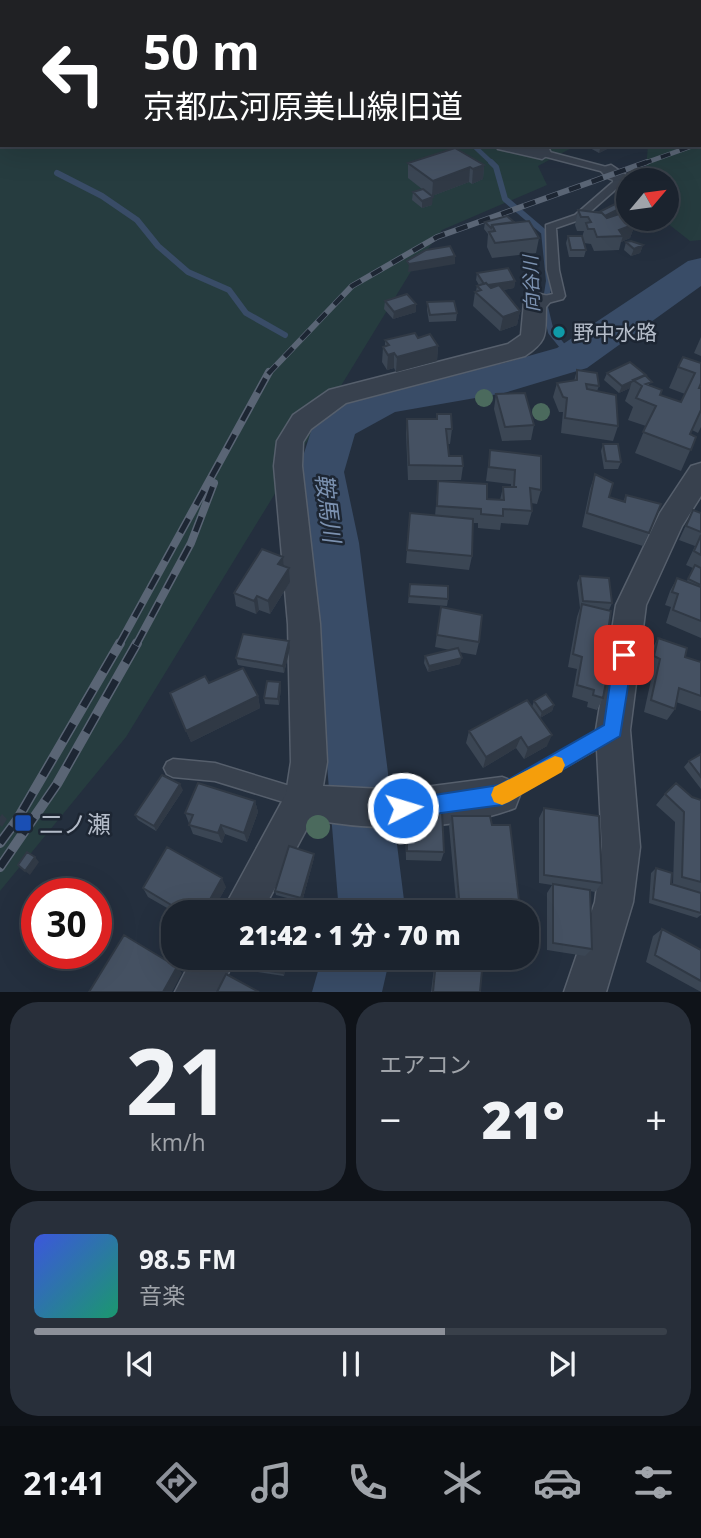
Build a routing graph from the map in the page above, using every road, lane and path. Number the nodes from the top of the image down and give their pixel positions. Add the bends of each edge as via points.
1 (514, 147) edge
2 (542, 153) joint
3 (547, 299) joint
4 (701, 472) edge
5 (613, 730) junction
6 (173, 768) dead end
7 (502, 794) joint
8 (314, 802) junction
9 (249, 900) edge
10 (209, 970) edge
11 (196, 992) edge
12 (585, 992) edge

1 - 2 street
2 - 3 lane via 613,173 618,183 591,207 559,226 551,225 559,296
3 - 8 street via 535,302 533,339 516,350 354,389 324,403 302,422 290,441 288,466
4 - 5 street via 670,521 631,605
5 - 7 lane
5 - 12 street via 621,847 614,902
6 - 8 lane via 215,772
7 - 8 street via 403,808
8 - 9 street
10 - 11 street

